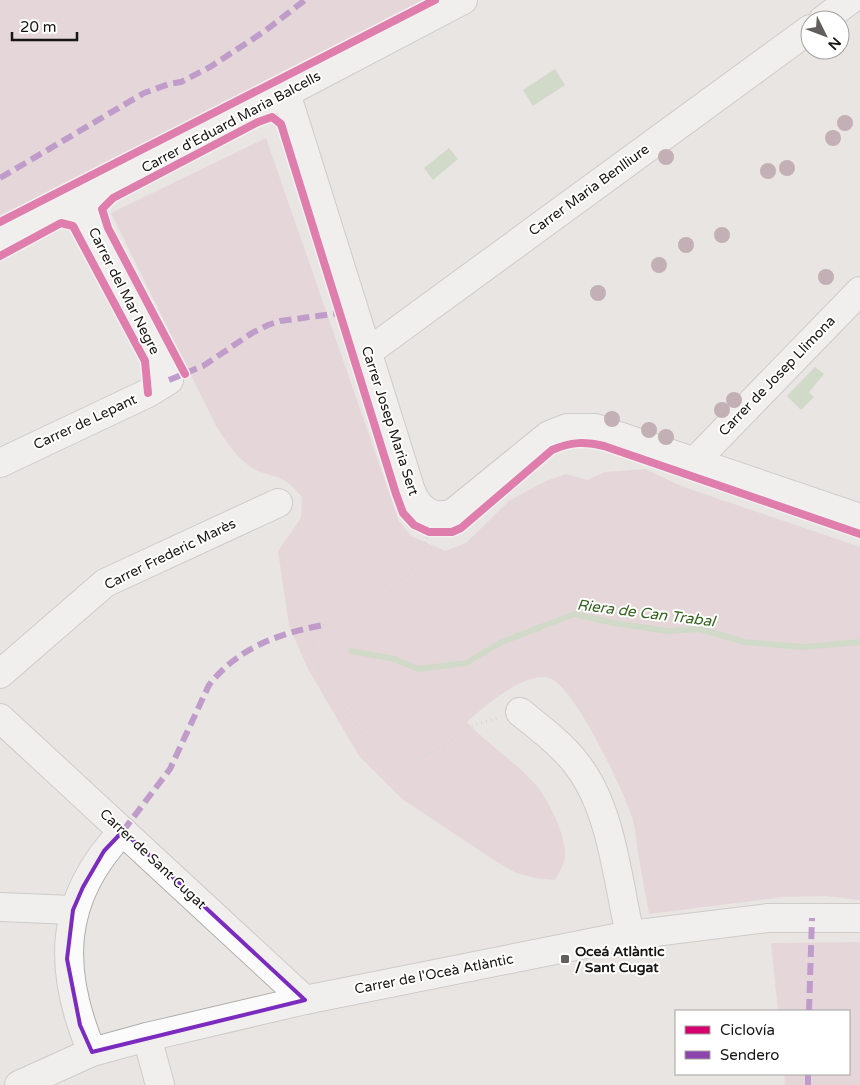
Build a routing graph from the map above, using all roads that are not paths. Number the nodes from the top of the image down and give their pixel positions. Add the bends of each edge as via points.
1 (463, 0) edge
2 (850, 0) edge
3 (836, 10) edge
4 (800, 36) edge
5 (286, 93) junction
6 (79, 203) junction
7 (0, 243) edge
8 (860, 291) edge
9 (368, 352) junction
10 (169, 380) joint
11 (0, 462) edge
12 (694, 462) junction
13 (278, 503) dead end
14 (860, 518) edge
15 (0, 674) edge
16 (520, 712) road end
17 (0, 718) edge
18 (123, 831) junction
19 (0, 907) edge
20 (74, 910) junction
21 (860, 918) edge
22 (630, 935) junction
23 (305, 1000) junction
24 (147, 1037) junction
25 (92, 1052) junction
26 (19, 1085) edge
27 (160, 1085) edge

1 - 5 street, Carrer d'Eduard Maria Balcells
2 - 3 street
4 - 9 street, Carrer Maria Benlliure
5 - 6 street, Carrer d'Eduard Maria Balcells
5 - 9 street, Carrer Josep Maria Sert
6 - 7 street, Carrer d'Eduard Maria Balcells
6 - 10 street, Carrer del Mar Negre
8 - 12 street, Carrer de Josep Llimona
9 - 12 street, Carrer Josep Maria Sert via 413,497 420,508 434,515 453,513 549,435 567,428 595,428
10 - 11 street, Carrer de Lepant via 148,393
12 - 14 street, Carrer Josep Maria Sert
13 - 15 street, Carrer Frederic Marès via 105,583
16 - 22 street via 575,763 595,794 604,819
17 - 18 street, Carrer de Sant Cugat
18 - 20 street via 92,868
18 - 23 street, Carrer de Sant Cugat
19 - 20 street
20 - 25 street via 67,959 80,1025
21 - 22 street, Carrer de l'Oceà Atlàntic via 768,918
22 - 23 street, Carrer de l'Oceà Atlàntic
23 - 24 street, Carrer de l'Oceà Atlàntic
24 - 25 street, Carrer de l'Oceà Atlàntic
24 - 27 street
25 - 26 street, Carrer de l'Oceà Atlàntic

